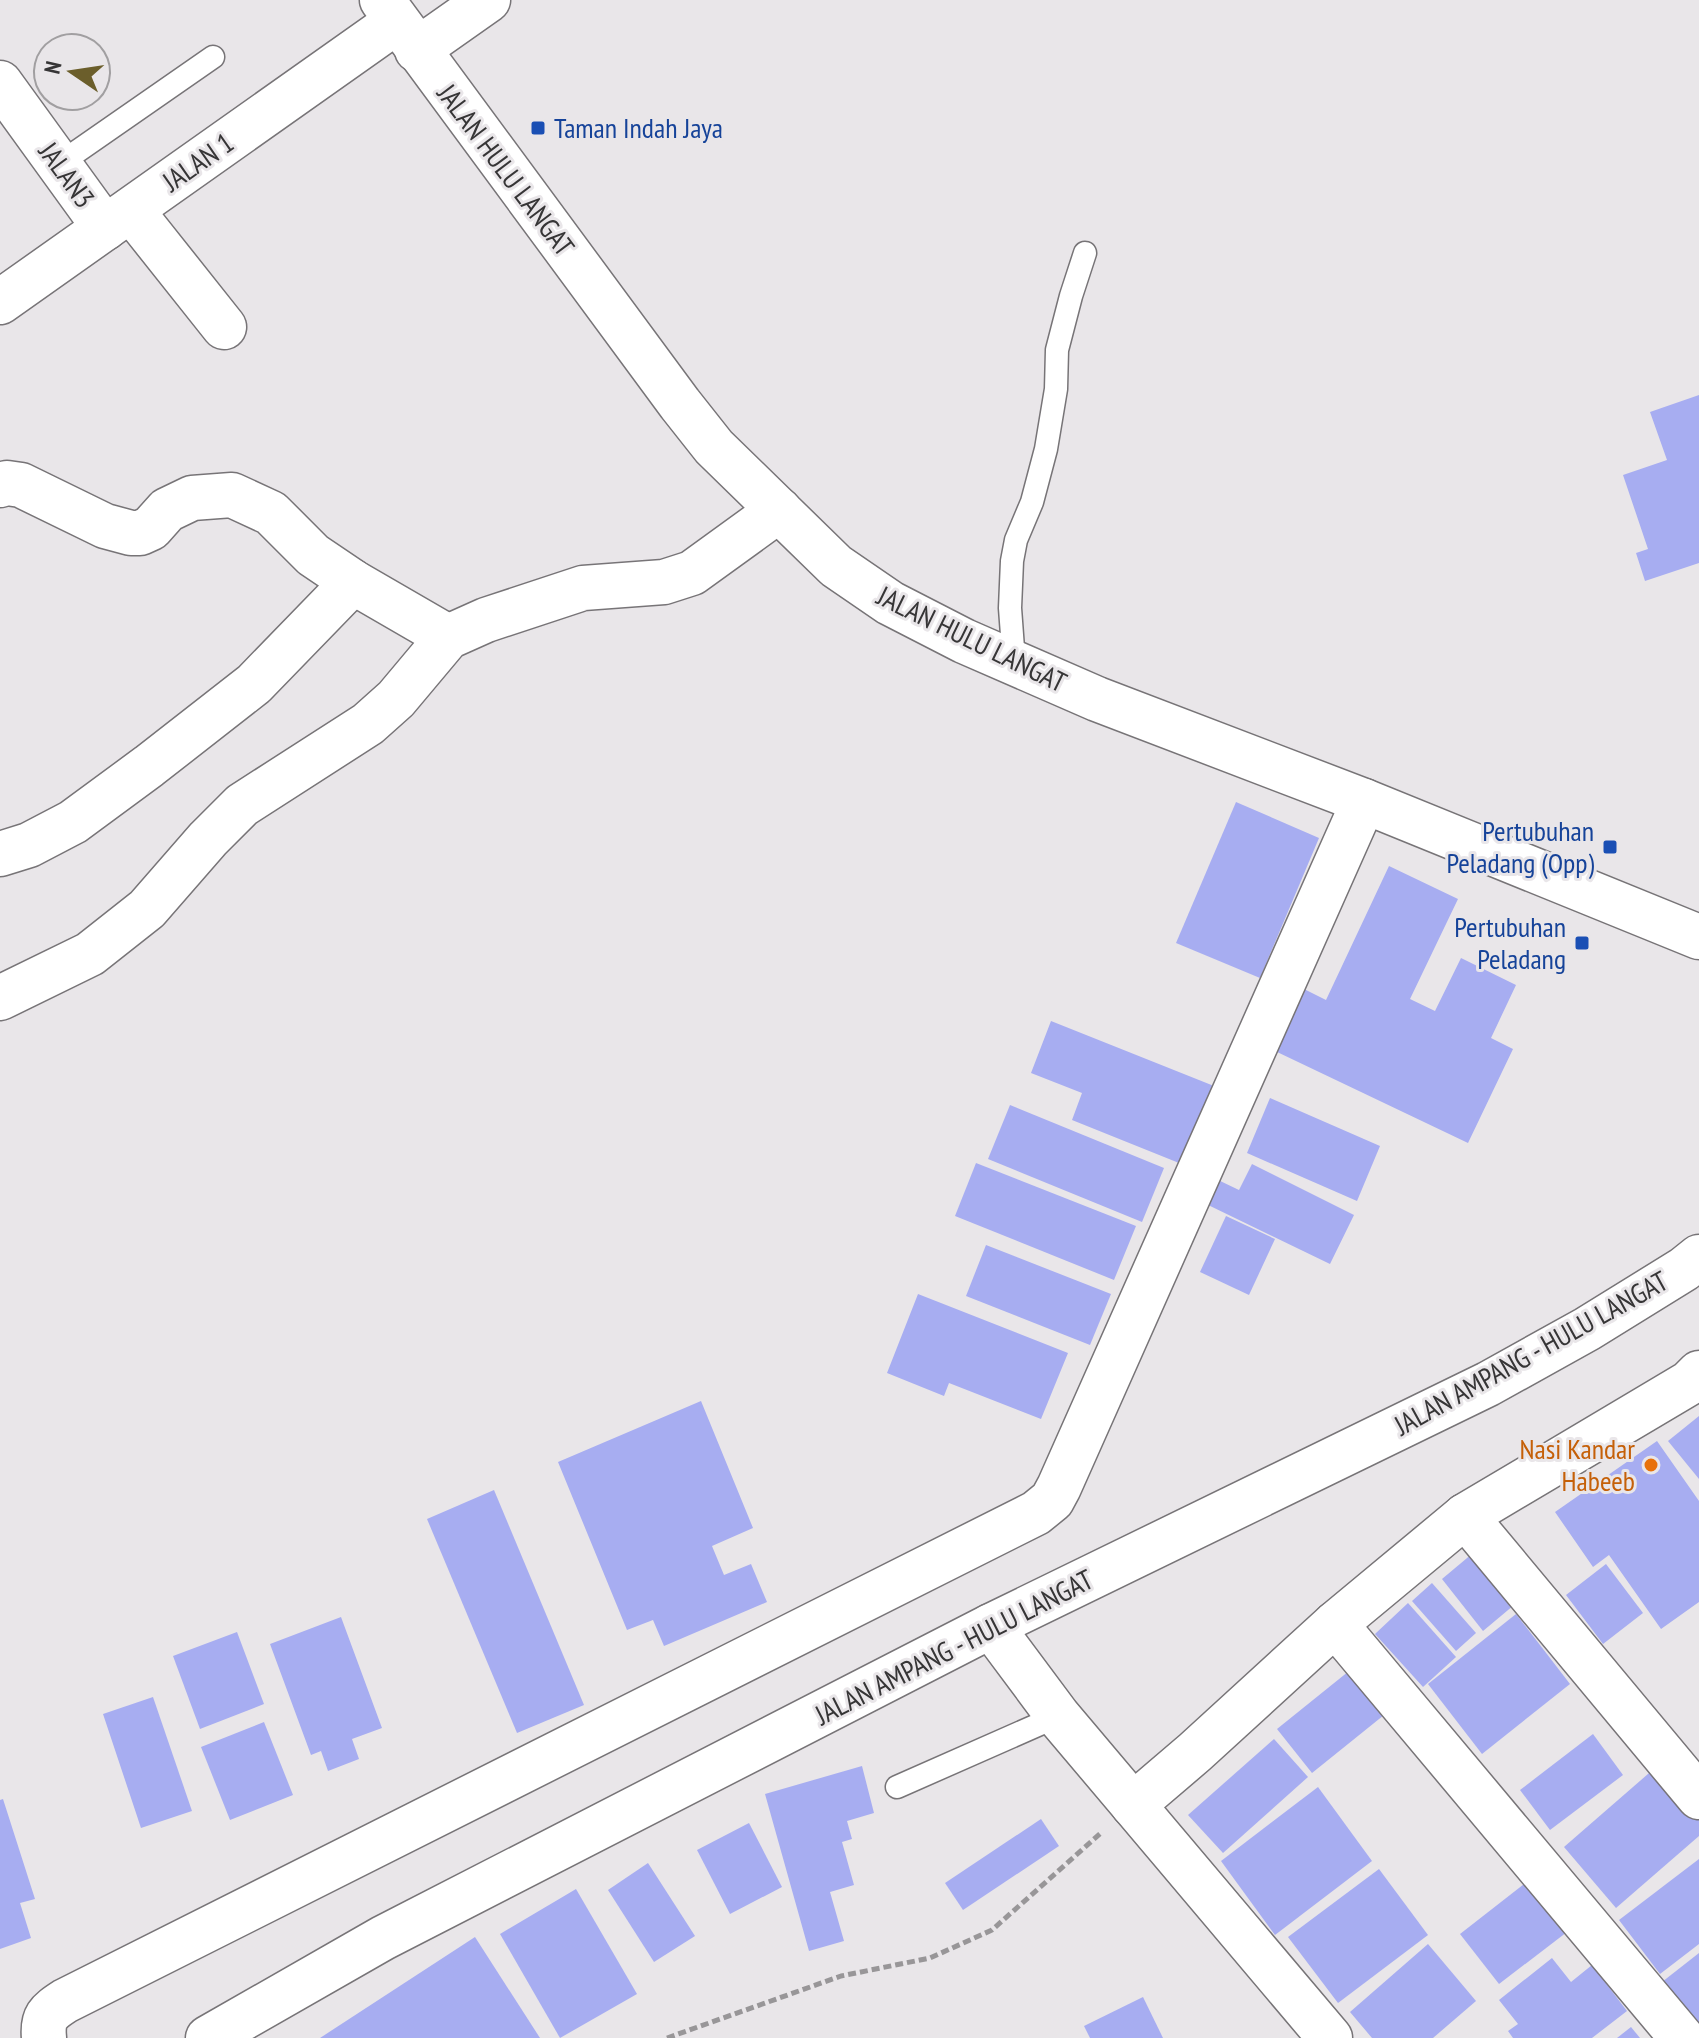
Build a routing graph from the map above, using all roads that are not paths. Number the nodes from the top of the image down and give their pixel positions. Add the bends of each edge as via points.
1 (488, 0) edge
2 (398, 24) edge
3 (213, 57) dead end
4 (0, 83) edge
5 (59, 164) junction
6 (118, 219) junction
7 (1085, 253) dead end
8 (0, 302) edge
9 (224, 327) dead end
10 (0, 485) edge
11 (779, 510) junction
12 (353, 582) junction
13 (448, 637) junction
14 (1014, 662) junction
15 (1364, 801) junction
16 (0, 854) edge
17 (1699, 937) edge
18 (0, 998) edge
19 (1694, 1258) edge
20 (1699, 1373) edge
21 (1465, 1516) junction
22 (1335, 1624) junction
23 (991, 1626) junction
24 (1058, 1716) junction
25 (897, 1787) dead end
26 (1699, 1797) edge
27 (1133, 1805) junction
28 (44, 2038) edge
29 (208, 2038) edge
30 (1330, 2038) edge
31 (1682, 2038) edge

1 - 2 street, JALAN 1
2 - 6 street, JALAN 1
2 - 11 street, JALAN HULU LANGAT via 680,404 714,447
3 - 5 lane
4 - 5 street, JALAN3
5 - 6 street, JALAN3
6 - 8 street, JALAN 1
6 - 9 street, JALAN3
7 - 14 lane via 1057,350 1046,449 1012,561
10 - 12 street via 21,485 131,533 151,528 167,510 192,498 232,495 271,513 313,555
11 - 13 street via 692,573 664,582 583,588
11 - 14 street, JALAN HULU LANGAT via 836,566 890,603
12 - 13 street
12 - 16 street via 254,684 149,766 73,822
13 - 18 street via 368,724 242,805 147,909 90,954
14 - 15 street, JALAN HULU LANGAT
15 - 17 street, JALAN HULU LANGAT
15 - 28 street via 1052,1500 1036,1513 65,2001 49,2012
19 - 23 street, JALAN AMPANG - HULU LANGAT via 1587,1329 1488,1384
20 - 21 street
21 - 22 street
21 - 26 street
22 - 27 street
22 - 31 street
23 - 24 street
23 - 29 street, JALAN AMPANG - HULU LANGAT via 383,1938
24 - 25 lane
24 - 27 street
27 - 30 street

